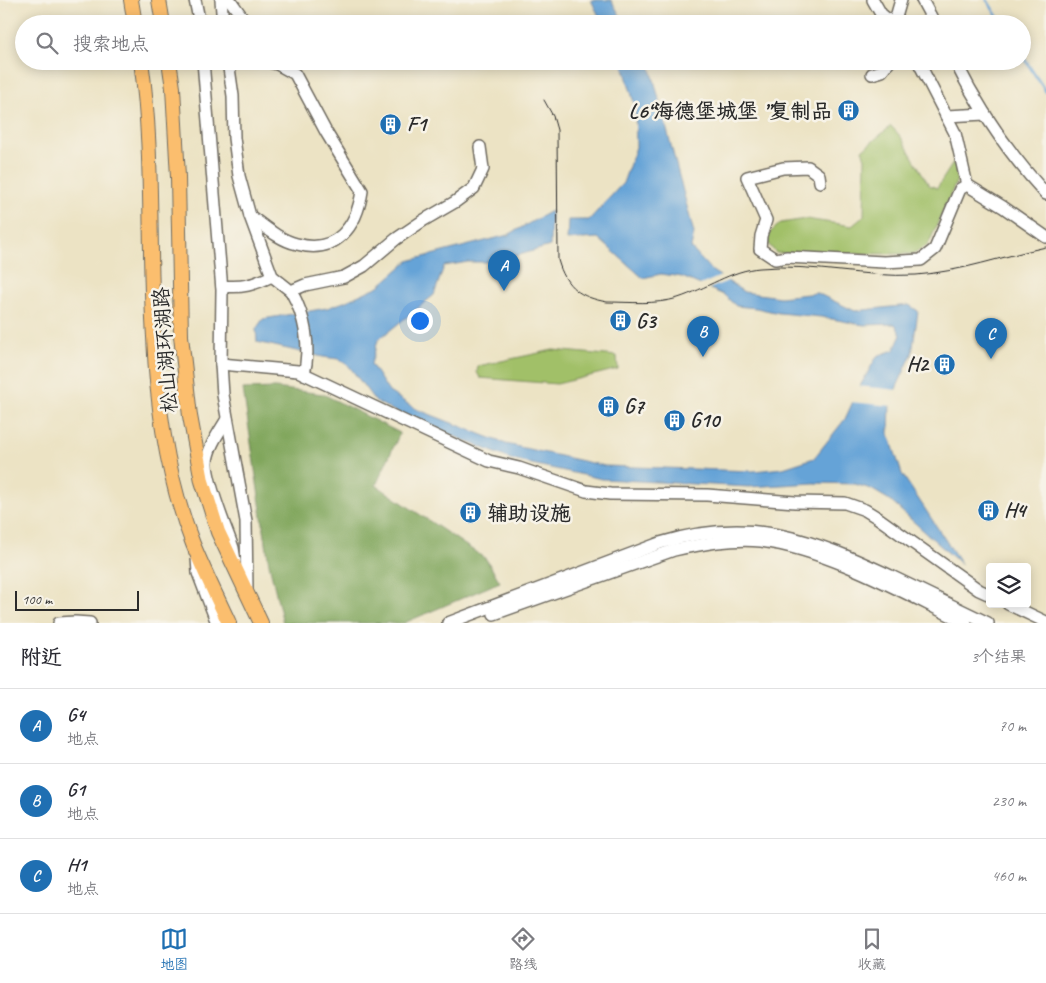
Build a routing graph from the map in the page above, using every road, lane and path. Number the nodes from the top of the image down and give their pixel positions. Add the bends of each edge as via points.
1 (131, 0) edge
2 (159, 0) edge
3 (196, 0) edge
4 (221, 0) edge
5 (230, 0) edge
6 (873, 0) edge
7 (901, 0) edge
8 (922, 0) edge
9 (134, 15) edge
10 (162, 15) edge
11 (198, 15) edge
12 (222, 15) edge
13 (241, 15) edge
14 (882, 15) edge
15 (896, 15) edge
16 (930, 15) edge
17 (142, 70) edge
18 (170, 70) edge
19 (204, 70) edge
20 (229, 70) edge
21 (288, 70) edge
22 (883, 70) edge
23 (923, 70) edge
24 (960, 70) edge
25 (872, 74) dead end
26 (985, 114) junction
27 (946, 116) junction
28 (480, 147) dead end
29 (820, 182) dead end
30 (967, 185) junction
31 (1046, 194) edge
32 (250, 216) junction
33 (1046, 237) edge
34 (272, 276) junction
35 (222, 286) junction
36 (291, 291) junction
37 (221, 364) junction
38 (304, 374) junction
39 (227, 419) junction
40 (197, 553) junction
41 (237, 572) junction
42 (246, 592) junction
43 (986, 593) edge
44 (1016, 608) edge
45 (1046, 622) edge
46 (59, 623) edge
47 (90, 623) edge
48 (217, 623) edge
49 (229, 623) edge
50 (261, 623) edge
51 (448, 623) edge
52 (469, 623) edge
53 (966, 623) edge
54 (988, 623) edge

1 - 9 main road
2 - 10 main road
3 - 11 street
4 - 12 street
5 - 13 street
6 - 14 street
7 - 15 street
8 - 16 street
17 - 40 main road, 松山湖环湖路 via 150,178 154,338 162,420 175,488
18 - 41 main road, 松山湖环湖路 via 178,177 181,336 190,416 205,489 218,532
19 - 35 street
20 - 32 street via 239,176
21 - 32 street via 295,74 362,190 357,212 350,227 338,238 310,246 278,236
22 - 25 street
23 - 27 street
24 - 26 street
26 - 27 street
26 - 31 street via 1016,160
27 - 30 street via 955,134
28 - 36 street via 483,170 474,188 396,239 364,266 344,277
29 - 30 street via 819,175 808,167 783,168 747,177 766,220 760,250 775,259 921,260 935,249 960,189
30 - 33 street
32 - 34 street
34 - 35 street via 240,288
34 - 36 street
35 - 37 street
36 - 38 street via 306,330 308,360
37 - 38 street
37 - 39 street
38 - 43 street via 489,461 586,491 845,503 878,518
39 - 41 street via 207,462
39 - 42 street via 246,521
40 - 48 street via 198,573
40 - 49 main road, 松山湖环湖路
41 - 42 main road, 松山湖环湖路
42 - 50 main road, 松山湖环湖路
44 - 45 street
46 - 47 street
51 - 54 street via 660,543 684,536 740,530 773,533 820,546 866,564
52 - 53 street via 674,550 734,541 760,541 814,554

